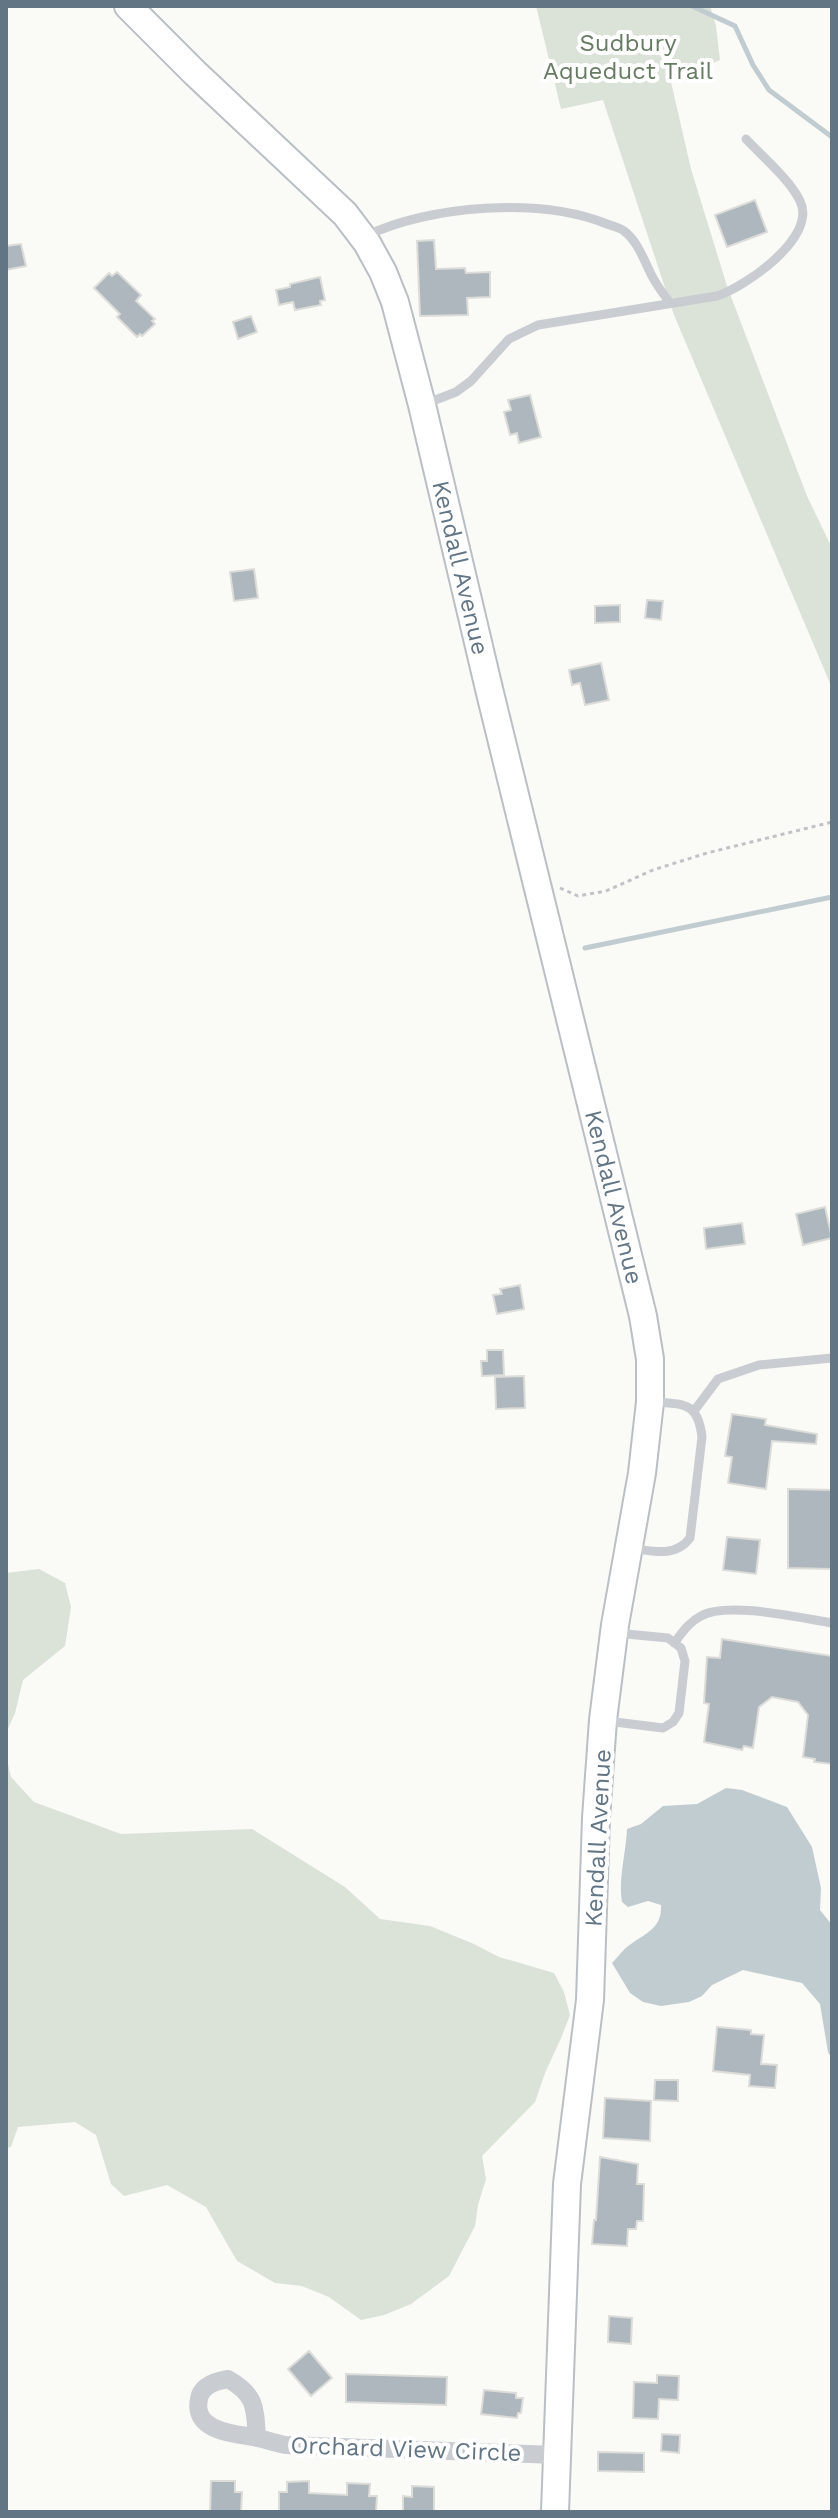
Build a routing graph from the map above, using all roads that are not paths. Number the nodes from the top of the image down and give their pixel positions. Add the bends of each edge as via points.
1 (128, 6) edge
2 (746, 139) dead end
3 (363, 237) junction
4 (670, 303) junction
5 (422, 405) junction
6 (832, 1358) edge
7 (650, 1402) junction
8 (694, 1411) junction
9 (627, 1547) junction
10 (832, 1623) edge
11 (614, 1633) junction
12 (674, 1643) junction
13 (603, 1720) junction
14 (257, 2438) dead end
15 (557, 2455) junction
16 (555, 2512) edge

1 - 3 main road, Kendall Avenue
2 - 4 lane via 801,201 801,227 755,277 732,291
3 - 4 lane via 390,224 475,209 552,209 587,216 624,231
3 - 5 main road, Kendall Avenue via 395,302
4 - 5 lane via 538,325 509,339 464,387
5 - 7 main road, Kendall Avenue via 643,1316
6 - 8 lane via 759,1365 718,1379
7 - 8 lane via 684,1404
7 - 9 main road, Kendall Avenue
8 - 9 lane via 702,1437 690,1538 685,1546 665,1553
9 - 11 main road, Kendall Avenue
10 - 12 lane via 734,1609 712,1611 699,1616
11 - 12 lane
11 - 13 main road, Kendall Avenue
12 - 13 lane via 685,1661 679,1713 673,1722 663,1728
13 - 15 main road, Kendall Avenue via 590,2000 567,2184
14 - 15 street, Orchard View Circle via 285,2445
15 - 16 main road, Kendall Avenue

